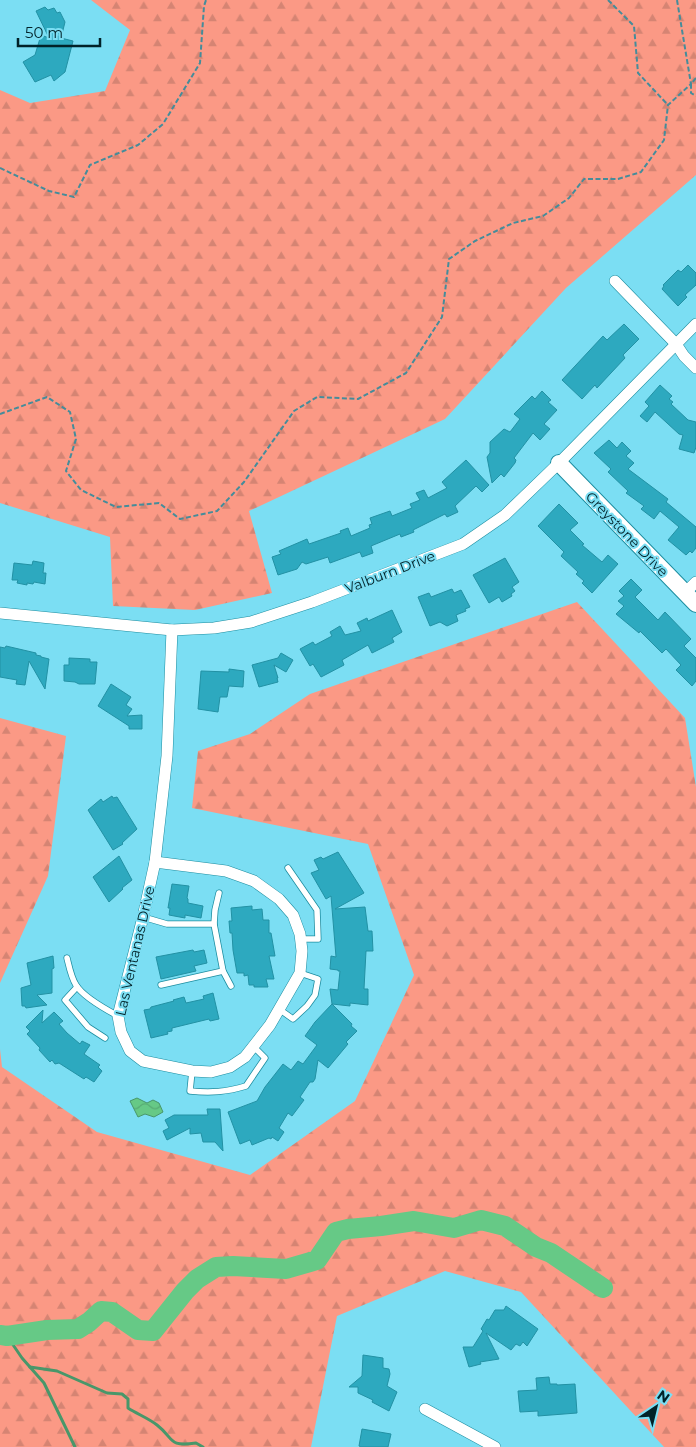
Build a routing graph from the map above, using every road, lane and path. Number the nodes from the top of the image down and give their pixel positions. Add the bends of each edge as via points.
1 (206, 0) edge
2 (608, 0) edge
3 (677, 0) edge
4 (696, 78) edge
5 (692, 84) junction
6 (696, 96) edge
7 (668, 105) junction
8 (0, 168) edge
9 (615, 281) dead end
10 (696, 324) edge
11 (676, 344) junction
12 (696, 368) edge
13 (0, 414) edge
14 (559, 463) junction
15 (692, 593) edge
16 (0, 613) edge
17 (172, 630) junction
18 (155, 862) junction
19 (288, 868) dead end
20 (219, 893) dead end
21 (144, 917) junction
22 (214, 924) junction
23 (301, 939) junction
24 (67, 958) dead end
25 (223, 971) junction
26 (300, 973) junction
27 (160, 985) dead end
28 (231, 986) dead end
29 (77, 987) junction
30 (279, 1009) junction
31 (118, 1016) junction
32 (104, 1038) dead end
33 (253, 1046) junction
34 (192, 1072) junction
35 (425, 1409) dead end
36 (495, 1447) edge

1 - 8 path via 200,63 164,124 138,144 90,165 74,197 49,192
2 - 7 path via 634,26 638,73
3 - 5 path
4 - 5 path
5 - 6 path via 691,93
5 - 7 path
7 - 13 path via 664,140 641,172 618,179 584,179 569,198 543,216 513,223 475,241 449,259 442,317 406,373 358,399 317,397 294,411 244,482 217,511 180,519 159,503 116,507 81,490 66,471 76,439 70,412 47,397
9 - 11 street
10 - 11 street, Valburn Drive
11 - 12 street
11 - 14 street, Valburn Drive
14 - 15 street, Greystone Drive
14 - 17 street, Valburn Drive via 505,516 463,544 251,622
16 - 17 street, Valburn Drive
17 - 18 street, Las Ventanas Drive via 167,756
18 - 21 street, Las Ventanas Drive
18 - 23 street, Las Ventanas Drive via 226,871 254,882 279,899 293,915
19 - 23 lane via 317,910 318,939
20 - 22 lane
21 - 22 lane via 167,924
21 - 31 street, Las Ventanas Drive
22 - 25 lane
23 - 26 street, Las Ventanas Drive
24 - 29 lane
25 - 27 lane
25 - 28 lane
26 - 30 street, Las Ventanas Drive
26 - 30 lane via 318,978 315,994 293,1019
29 - 31 lane
29 - 32 lane via 66,1000 88,1027
30 - 33 street, Las Ventanas Drive
31 - 34 street, Las Ventanas Drive via 130,1052 143,1061
33 - 34 street, Las Ventanas Drive via 245,1058 230,1067
33 - 34 lane via 265,1058 246,1086 209,1093 190,1091
35 - 36 street

